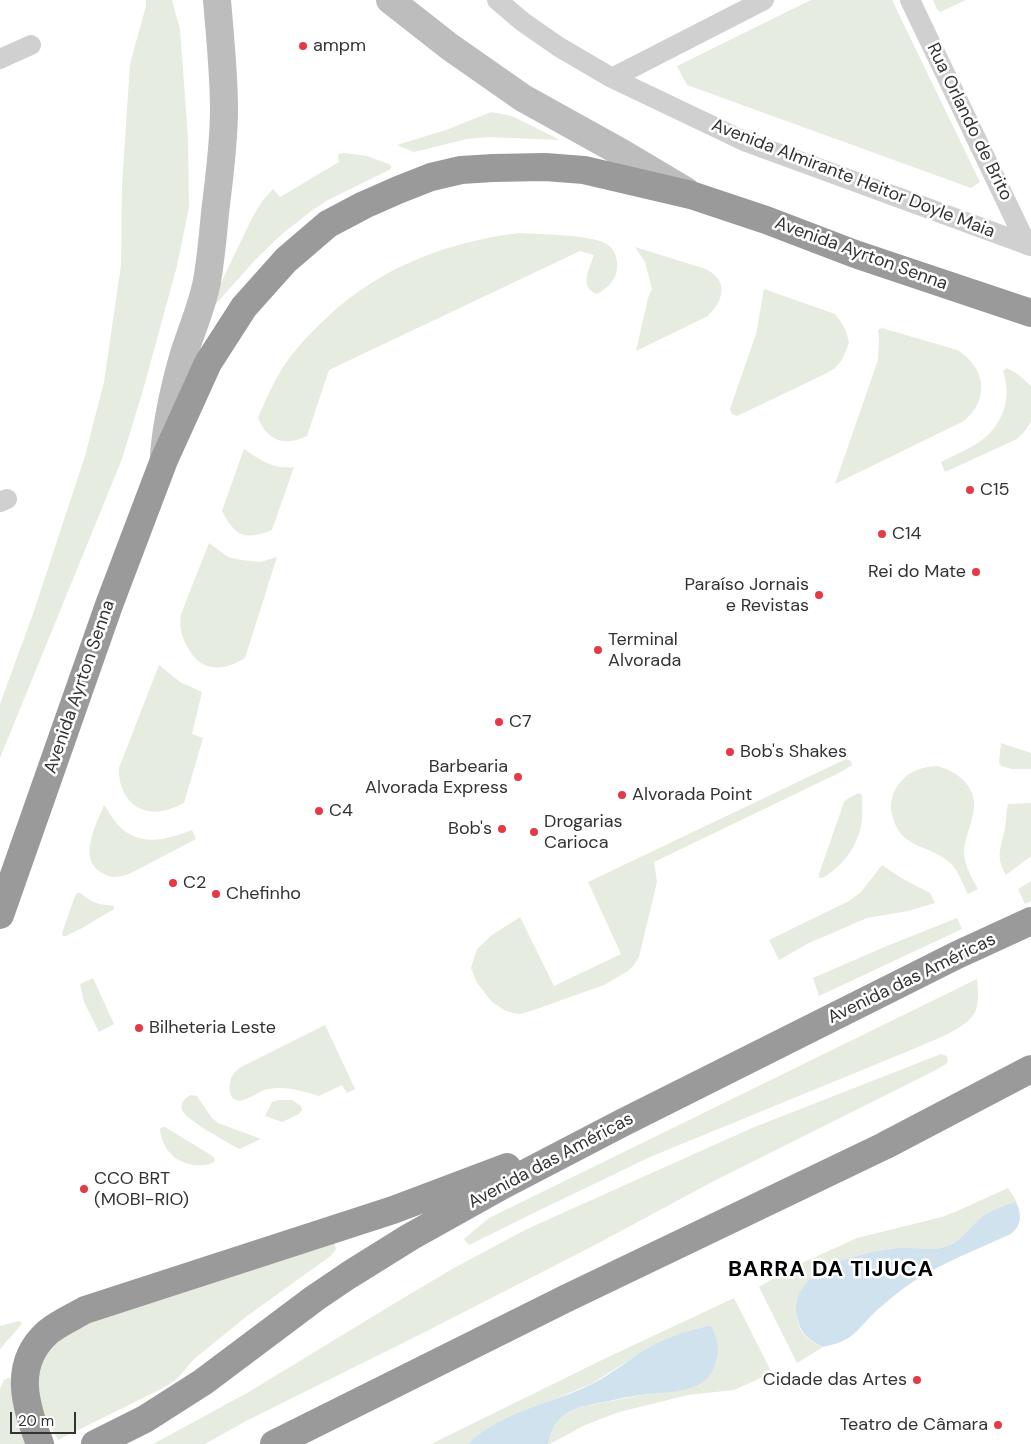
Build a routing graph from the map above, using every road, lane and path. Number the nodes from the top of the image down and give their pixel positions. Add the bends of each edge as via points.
1 (217, 0) edge
2 (390, 0) edge
3 (497, 0) edge
4 (764, 0) edge
5 (910, 0) edge
6 (31, 45) dead end
7 (0, 59) edge
8 (612, 78) junction
9 (691, 195) junction
10 (1029, 246) edge
11 (1031, 313) edge
12 (164, 460) junction
13 (0, 915) edge
14 (1031, 921) edge
15 (1031, 1070) edge
16 (622, 1123) junction
17 (40, 1444) edge
18 (95, 1444) edge
19 (274, 1444) edge

1 - 12 main road, Avenida Ayrton Senna via 224,111 222,155 207,281 173,394
2 - 9 main road, Avenida Ayrton Senna via 450,48 523,98 622,152
3 - 8 street, Avenida Almirante Heitor Doyle Maia via 523,22
4 - 8 street
5 - 10 street, Rua Orlando de Brito
6 - 7 street
8 - 10 street, Avenida Almirante Heitor Doyle Maia via 744,141
9 - 11 highway, Avenida Ayrton Senna
9 - 12 highway, Avenida Ayrton Senna via 584,170 493,168 461,170 431,177 364,205 328,224 286,260 244,307 208,363
12 - 13 highway, Avenida Ayrton Senna via 109,605
14 - 16 highway, Avenida das Américas
15 - 19 highway via 884,1146
16 - 17 highway via 393,1210 85,1310 70,1318 48,1332 33,1349 25,1370 28,1412
16 - 18 highway, Avenida das Américas via 410,1237 315,1298 195,1388 145,1419

